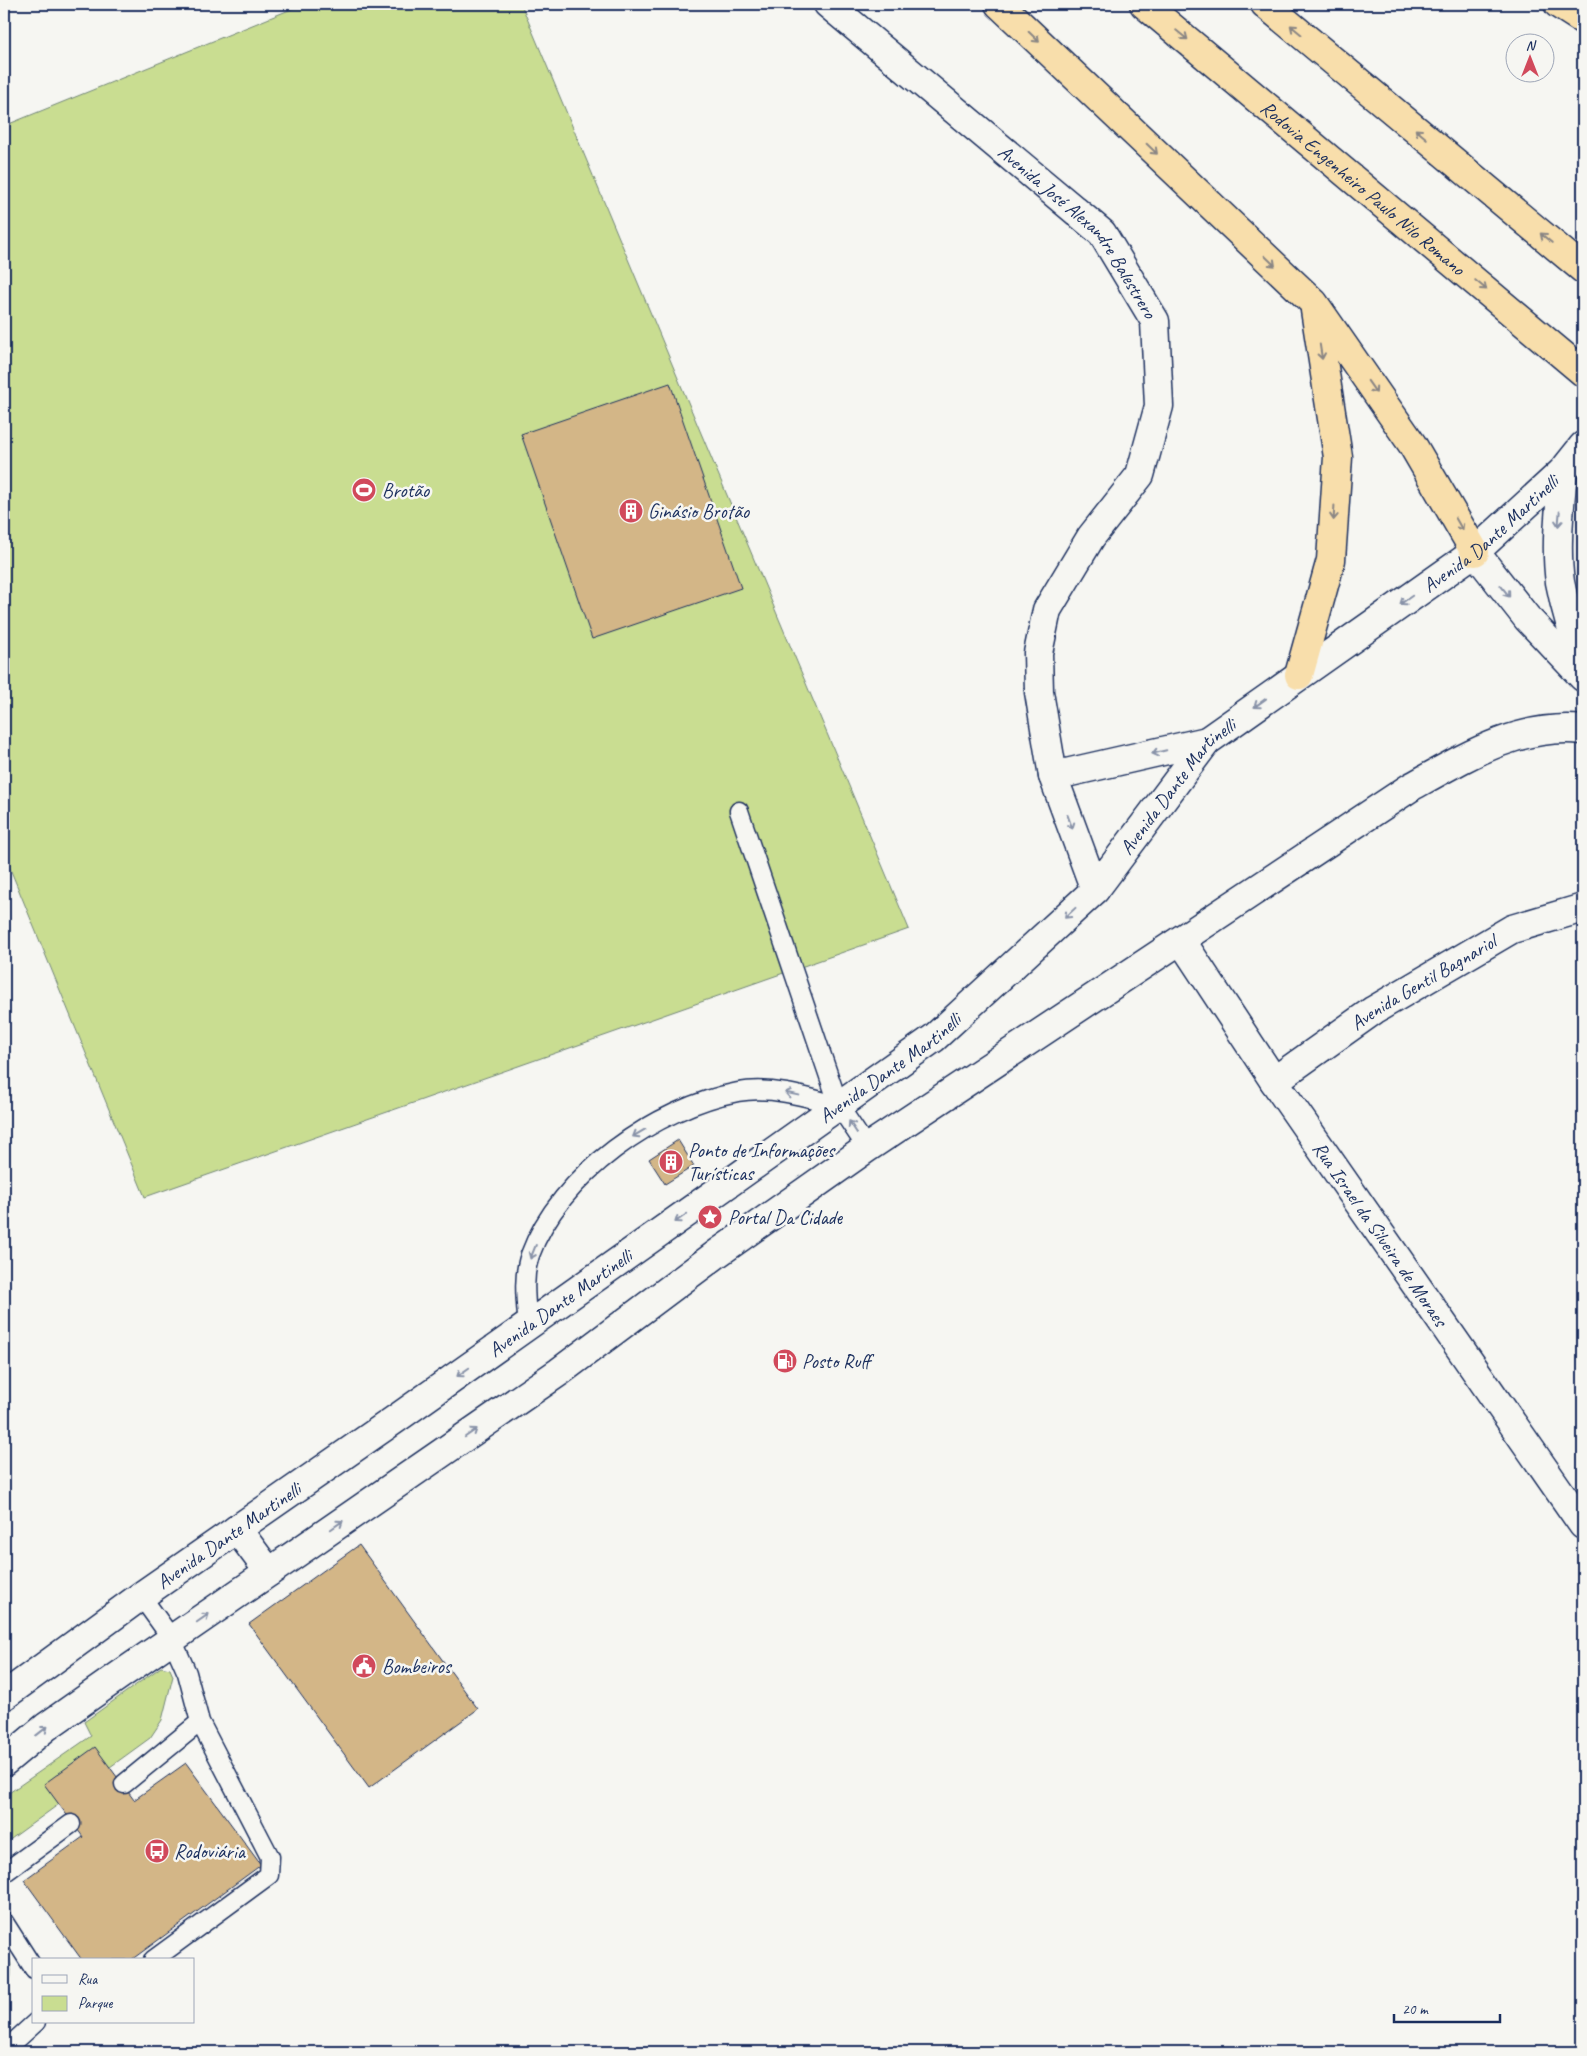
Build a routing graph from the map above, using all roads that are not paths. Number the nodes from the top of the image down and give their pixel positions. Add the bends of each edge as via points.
1 (828, 4) edge
2 (999, 4) edge
3 (1144, 4) edge
4 (1265, 4) edge
5 (1558, 4) edge
6 (1583, 20) edge
7 (1583, 269) edge
8 (1314, 304) junction
9 (1583, 372) edge
10 (1571, 460) edge
11 (1475, 552) junction
12 (1583, 659) edge
13 (1299, 675) junction
14 (1583, 677) edge
15 (1583, 730) edge
16 (1207, 741) junction
17 (1054, 776) junction
18 (739, 811) dead end
19 (1095, 890) junction
20 (1583, 908) edge
21 (1181, 940) junction
22 (1274, 1081) junction
23 (839, 1106) junction
24 (867, 1148) junction
25 (528, 1326) junction
26 (1583, 1525) edge
27 (237, 1529) junction
28 (269, 1572) junction
29 (141, 1596) junction
30 (172, 1639) junction
31 (4, 1696) edge
32 (200, 1722) junction
33 (4, 1762) edge
34 (124, 1784) dead end
35 (71, 1824) dead end
36 (4, 1873) edge
37 (4, 1922) edge
38 (156, 1958) edge
39 (32, 1966) edge
40 (34, 2024) edge
41 (4, 2050) edge

1 - 17 main road, Avenida José Alexandre Balestrero via 1102,233 1155,320 1159,406 1140,476 1091,536 1047,610 1038,653 1039,692
2 -> 8 highway
3 -> 9 highway, Rodovia Engenheiro Paulo Nilo Romano
7 -> 4 highway
5 - 6 highway
8 -> 11 highway via 1412,444
8 -> 13 highway via 1338,457 1332,560
10 - 11 main road, Avenida Dante Martinelli
10 -> 12 main road via 1558,533 1560,582
11 -> 13 main road, Avenida Dante Martinelli
11 -> 14 main road via 1526,618
13 -> 16 main road, Avenida Dante Martinelli
15 - 21 main road via 1566,728 1524,733 1478,750 1411,787
16 -> 17 main road
16 - 19 main road, Avenida Dante Martinelli
17 -> 19 main road, Avenida José Alexandre Balestrero
18 - 23 lane
19 -> 23 main road, Avenida Dante Martinelli via 934,1038
20 - 22 main road, Avenida Gentil Bagnariol via 1512,929 1374,1010
21 - 22 main road, Rua Israel da Silveira de Moraes
21 - 24 main road
22 - 26 main road, Rua Israel da Silveira de Moraes
24 -> 23 lane
23 -> 25 main road, Avenida Dante Martinelli
23 -> 25 lane via 789,1092 740,1092 703,1101 668,1116 625,1142 579,1180 551,1214 530,1256 525,1290
28 -> 24 main road via 559,1372 718,1253
25 -> 27 main road, Avenida Dante Martinelli
27 - 28 main road
27 - 29 main road, Avenida Dante Martinelli
30 -> 28 main road
29 - 30 lane
29 - 31 main road, Avenida Dante Martinelli
30 - 32 lane via 187,1673
33 -> 30 main road via 46,1727
32 - 34 lane
32 - 38 lane via 270,1856 269,1875
35 - 36 lane
37 - 39 lane
40 - 41 lane

